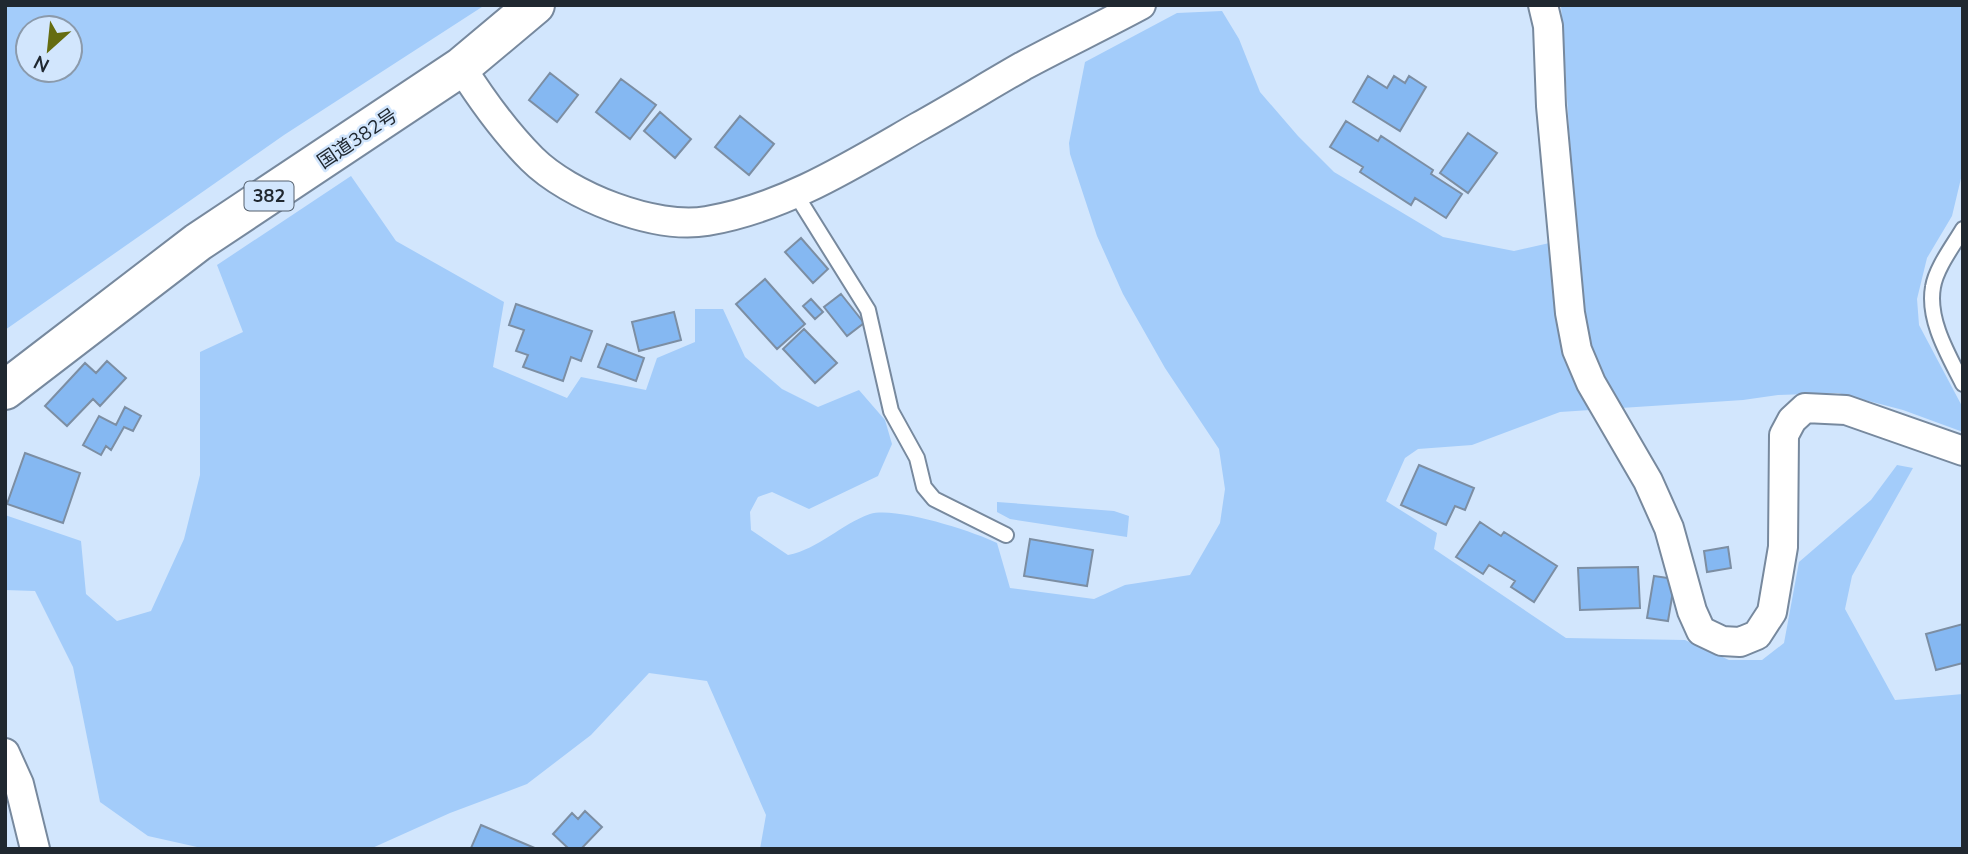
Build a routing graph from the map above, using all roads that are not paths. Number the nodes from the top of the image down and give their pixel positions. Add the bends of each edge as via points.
1 (535, 5) edge
2 (1141, 5) edge
3 (1543, 5) edge
4 (461, 67) junction
5 (795, 193) junction
6 (1963, 229) edge
7 (1963, 384) edge
8 (5, 390) edge
9 (1963, 451) edge
10 (1006, 535) dead end
11 (5, 753) edge
12 (35, 849) edge

1 - 4 highway, 国道382号 / 382
2 - 5 street
3 - 9 street via 1577,350 1664,516 1701,631 1722,641 1740,642 1757,635 1772,612 1783,547 1784,435 1791,420 1805,408 1846,411
4 - 5 street via 534,162 598,201 632,214 705,222 760,208
4 - 8 highway, 国道382号 / 382 via 198,242
5 - 10 lane via 868,310 891,411 917,458 924,487 934,499
6 - 7 lane via 1933,286 1933,310
11 - 12 street via 19,784

